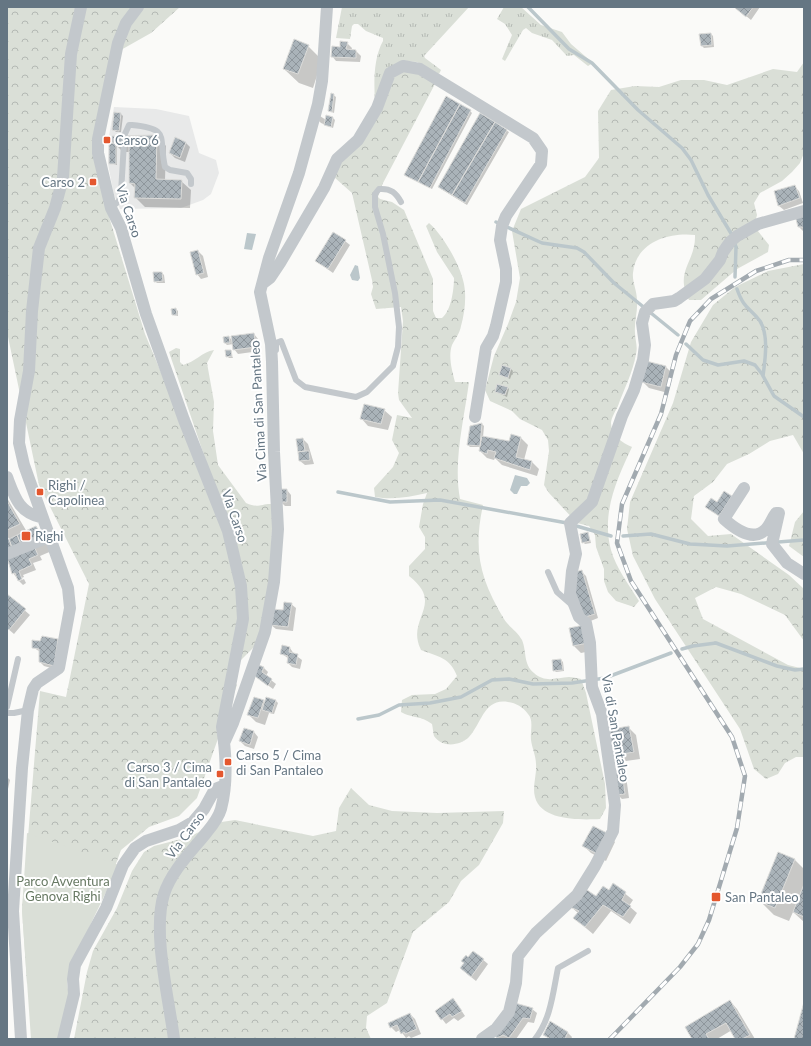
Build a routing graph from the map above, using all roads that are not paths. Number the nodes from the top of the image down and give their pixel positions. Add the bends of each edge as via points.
1 (81, 7) edge
2 (138, 7) edge
3 (327, 7) edge
4 (124, 136) dead end
5 (124, 142) dead end
6 (191, 184) dead end
7 (401, 202) dead end
8 (111, 208) junction
9 (804, 210) edge
10 (261, 285) junction
11 (272, 389) junction
12 (475, 417) dead end
13 (7, 477) edge
14 (744, 488) dead end
15 (44, 518) junction
16 (49, 537) junction
17 (7, 554) edge
18 (548, 572) dead end
19 (804, 574) edge
20 (576, 608) junction
21 (18, 659) dead end
22 (7, 707) edge
23 (28, 710) junction
24 (7, 713) edge
25 (224, 743) junction
26 (225, 785) junction
27 (588, 950) dead end
28 (21, 1039) edge
29 (62, 1039) edge
30 (174, 1039) edge
31 (482, 1039) edge
32 (535, 1039) edge

1 - 15 street via 71,54 63,178 55,208 39,248 29,372 20,420 19,443 24,465
2 - 8 street, Via Carso via 126,23 118,43 98,139 98,153
3 - 10 street, Via Cima di San Pantaleo via 322,81 316,109 299,173
4 - 6 lane via 130,125 157,130 162,136 165,167 187,173
5 - 8 lane via 121,193 119,201
7 - 11 lane via 396,193 386,189 380,189 376,194 375,208 383,234 399,327 398,347 393,366 362,395 304,387 296,380 284,344 279,341 276,343 276,385
8 - 25 street, Via Carso via 121,228 146,314 182,414 228,531 241,586 243,619 222,727
9 - 20 street, Via di San Pantaleo via 758,224 737,236 730,242 705,279 674,301 653,304 645,312 642,323 643,360 634,390 622,416 592,502 570,523 576,554 570,594
10 - 11 street, Via Cima di San Pantaleo via 260,298 270,344
10 - 12 street via 270,278 280,263 324,188 337,159 358,140 377,108 390,73 395,69 403,66 420,69 532,138 542,151 541,164 502,226 500,240 506,282 493,336 486,348
11 - 25 street, Via Cima di San Pantaleo via 278,529 274,582 265,632
13 - 15 street via 24,511
14 - 19 street via 724,519 738,530 753,534 766,529 779,513 772,544 787,563
15 - 16 street
16 - 17 street
16 - 23 street via 66,582 70,608 59,668 37,683
18 - 20 lane via 557,592
20 - 31 street, Via di San Pantaleo via 579,617 586,623 590,642 592,687 602,714 615,805 612,831 577,895 536,933 518,956 516,983 509,1012 496,1029
21 - 22 lane
23 - 24 lane
23 - 28 street via 18,807 13,911
25 - 26 street, Via Carso
26 - 29 street via 214,789 204,809 193,822 179,830 146,840 135,848 123,865 106,908 75,966 74,994
26 - 30 street, Via Carso via 221,810 208,831 175,872 164,894 159,927
27 - 32 lane via 558,968 550,1009 540,1034

